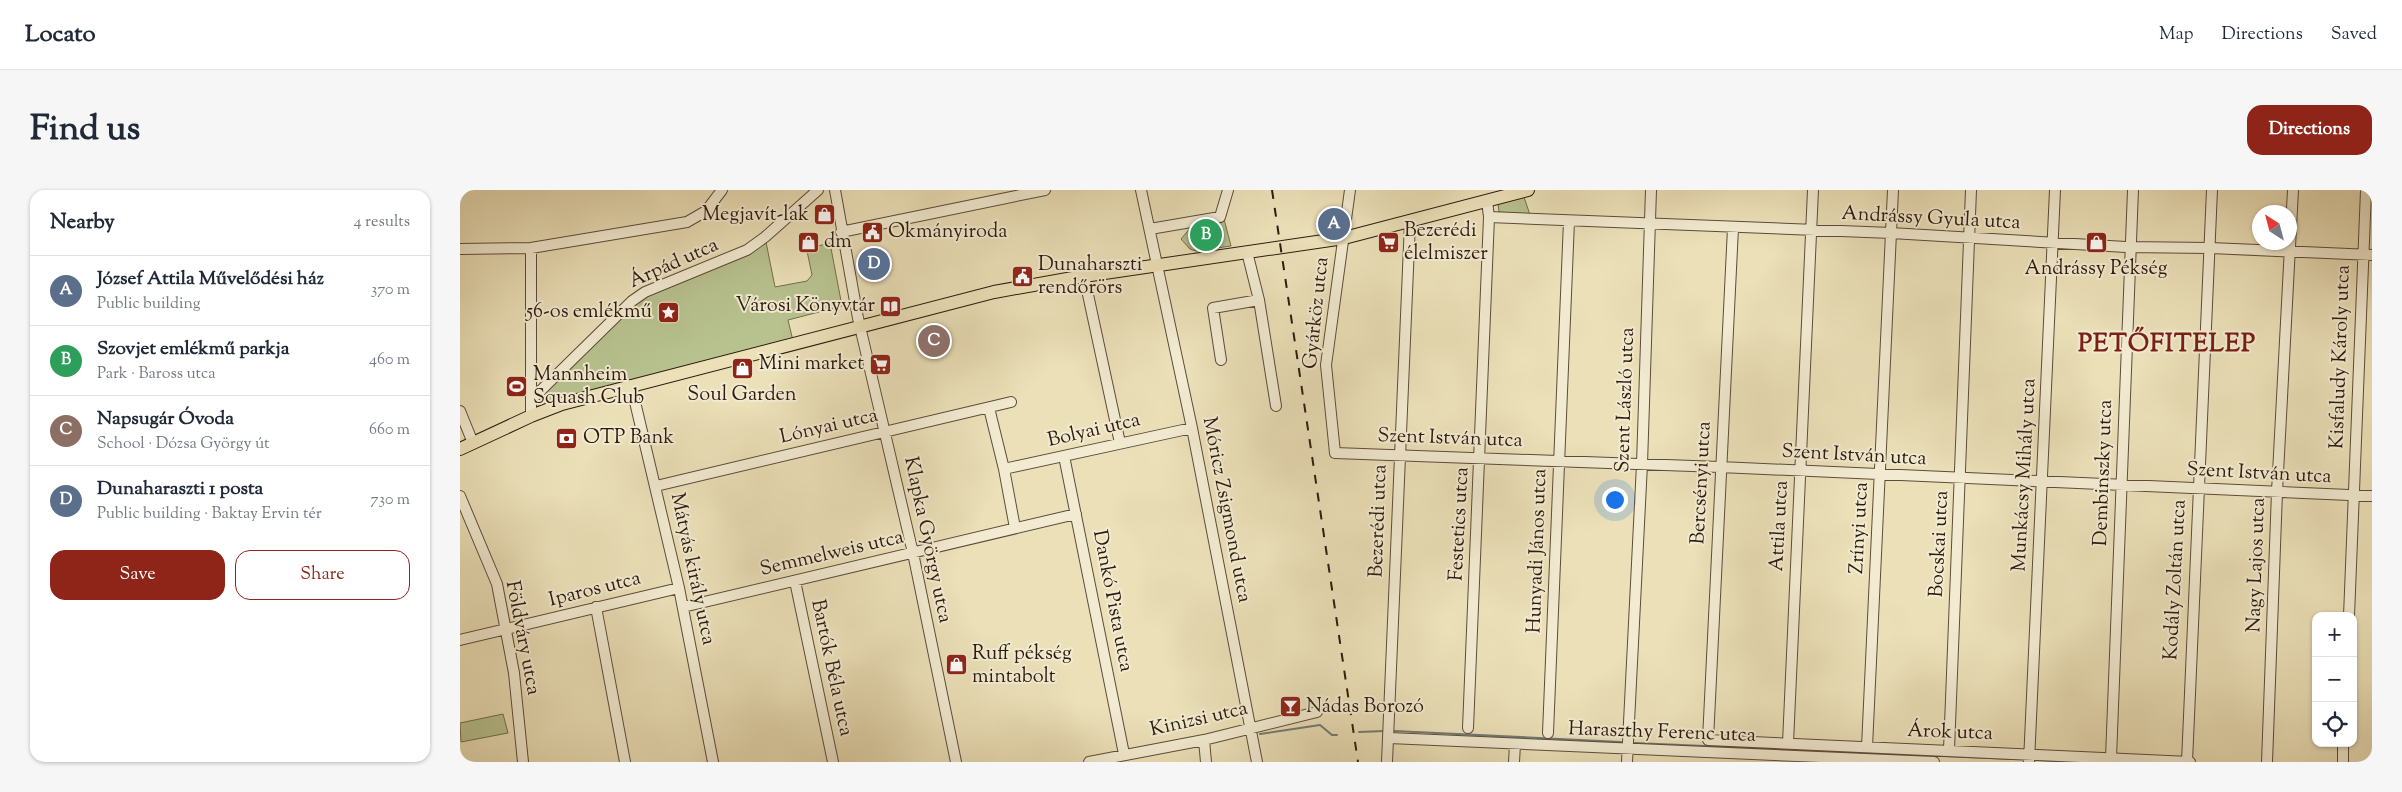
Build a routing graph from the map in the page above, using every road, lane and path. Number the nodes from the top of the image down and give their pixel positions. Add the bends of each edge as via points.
1 (722, 190) edge
2 (818, 190) edge
3 (835, 190) edge
4 (1046, 190) edge
5 (1141, 190) edge
6 (1228, 190) edge
7 (1350, 190) edge
8 (1528, 190) edge
9 (1651, 190) edge
10 (1813, 190) edge
11 (1893, 190) edge
12 (1971, 190) edge
13 (2055, 190) edge
14 (2133, 190) edge
15 (2212, 190) edge
16 (2293, 190) edge
17 (2366, 190) edge
18 (1487, 202) junction
19 (1489, 217) junction
20 (1569, 221) junction
21 (1410, 222) junction
22 (1651, 224) junction
23 (1733, 228) junction
24 (1150, 229) junction
25 (1811, 231) junction
26 (842, 232) junction
27 (1891, 233) junction
28 (1344, 238) junction
29 (1969, 239) junction
30 (2053, 243) junction
31 (2130, 247) junction
32 (531, 248) junction
33 (2210, 248) junction
34 (460, 249) edge
35 (2290, 251) junction
36 (1247, 252) junction
37 (2367, 255) edge
38 (1158, 265) junction
39 (1084, 276) junction
40 (1259, 300) junction
41 (860, 327) junction
42 (1221, 360) dead end
43 (631, 385) junction
44 (531, 400) junction
45 (1011, 402) dead end
46 (1276, 406) dead end
47 (989, 408) junction
48 (460, 410) edge
49 (531, 416) junction
50 (1192, 428) junction
51 (885, 432) junction
52 (473, 443) junction
53 (1120, 443) junction
54 (460, 449) edge
55 (1335, 453) joint
56 (1064, 456) junction
57 (1399, 456) junction
58 (1480, 458) junction
59 (1559, 461) junction
60 (1642, 464) junction
61 (1720, 467) junction
62 (1004, 470) junction
63 (1800, 471) junction
64 (1880, 475) junction
65 (1961, 479) junction
66 (2043, 482) junction
67 (2122, 485) junction
68 (656, 486) junction
69 (2198, 488) junction
70 (2277, 492) junction
71 (460, 496) edge
72 (2353, 496) junction
73 (2372, 496) edge
74 (1076, 514) junction
75 (1015, 528) junction
76 (913, 553) junction
77 (795, 580) junction
78 (679, 588) junction
79 (596, 607) junction
80 (682, 607) junction
81 (2349, 612) edge
82 (506, 630) junction
83 (460, 640) edge
84 (1317, 712) dead end
85 (1252, 728) junction
86 (1468, 728) dead end
87 (1548, 733) dead end
88 (1389, 738) junction
89 (1204, 740) junction
90 (1708, 740) joint
91 (1515, 744) junction
92 (1788, 744) junction
93 (1868, 747) junction
94 (2344, 747) edge
95 (1628, 749) junction
96 (1949, 750) junction
97 (1124, 754) junction
98 (1707, 757) edge
99 (2030, 758) edge
100 (2111, 758) junction
101 (1814, 759) edge
102 (523, 762) edge
103 (626, 762) edge
104 (713, 762) edge
105 (833, 762) edge
106 (956, 762) edge
107 (1089, 762) edge
108 (1206, 762) edge
109 (1257, 762) edge
110 (1387, 762) edge
111 (1514, 762) edge
112 (1627, 762) edge
113 (1922, 762) edge
114 (1934, 762) edge
115 (2189, 762) edge
116 (2267, 762) edge
117 (2343, 762) edge

1 - 32 street via 706,211 687,222
2 - 44 street, Árpád utca via 747,250 645,292 632,301
3 - 26 street, Klapka György utca
4 - 26 street
5 - 24 street, Móricz Zsigmond utca
6 - 24 street via 1220,217
7 - 28 street, Gyárköz utca
8 - 18 main road
9 - 22 street, Szent László utca
10 - 25 street, Attila utca
11 - 27 street, Zrínyi utca
12 - 29 street, Bocskai utca
13 - 30 street, Munkácsy Mihály utca
14 - 31 street, Dembinszky utca
15 - 33 street, Kodály Zoltán utca
16 - 35 street, Nagy Lajos utca
17 - 37 street, Kisfaludy Károly utca
18 - 19 street, Festetics utca
18 - 21 main road
19 - 20 street, Andrássy Gyula utca
19 - 58 street, Festetics utca
20 - 22 street, Andrássy Gyula utca
20 - 59 street, Hunyadi János utca
21 - 28 main road
21 - 57 street, Bezerédi utca
22 - 23 street, Andrássy Gyula utca
22 - 60 street, Szent László utca
23 - 25 street, Andrássy Gyula utca
23 - 61 street, Bercsényi utca
24 - 38 street, Móricz Zsigmond utca
25 - 27 street, Andrássy Gyula utca
25 - 63 street, Attila utca
26 - 41 street, Klapka György utca
27 - 29 street, Andrássy Gyula utca
27 - 64 street, Zrínyi utca
28 - 36 main road
28 - 55 street, Gyárköz utca via 1326,365
29 - 30 street, Andrássy Gyula utca
29 - 65 street, Bocskai utca
30 - 31 street, Andrássy Gyula utca
30 - 66 street, Munkácsy Mihály utca
31 - 33 street, Andrássy Gyula utca
31 - 67 street, Dembinszky utca
32 - 34 street
32 - 44 street
33 - 35 street, Andrássy Gyula utca
33 - 69 street, Kodály Zoltán utca
35 - 37 street, Andrássy Gyula utca
35 - 70 street, Nagy Lajos utca
36 - 38 main road
36 - 40 street
37 - 72 street, Kisfaludy Károly utca
38 - 39 main road
38 - 50 street, Móricz Zsigmond utca
39 - 41 main road via 994,292
39 - 53 street
40 - 42 street via 1213,308
40 - 46 street
41 - 43 main road
41 - 51 street, Klapka György utca
43 - 49 main road
43 - 68 street, Mátyás király utca
44 - 49 street
45 - 47 street, Lónyai utca
47 - 51 street, Lónyai utca
47 - 62 street
48 - 52 street
49 - 52 main road
50 - 53 street, Bolyai utca
50 - 85 street, Móricz Zsigmond utca
51 - 68 street, Lónyai utca
51 - 76 street, Klapka György utca
52 - 54 main road
53 - 56 street, Bolyai utca
55 - 57 street, Szent István utca
56 - 62 street, Bolyai utca
56 - 74 street, Dankó Pista utca
57 - 58 street, Szent István utca
57 - 88 street, Bezerédi utca
58 - 59 street, Szent István utca
58 - 86 street, Festetics utca
59 - 60 street, Szent István utca
59 - 87 street, Hunyadi János utca
60 - 61 street, Szent István utca
60 - 95 street, Szent László utca
61 - 63 street, Szent István utca
61 - 90 street, Bercsényi utca
62 - 75 street
63 - 64 street, Szent István utca
63 - 92 street, Attila utca
64 - 65 street, Szent István utca
64 - 93 street, Zrínyi utca
65 - 66 street, Szent István utca
65 - 96 street, Bocskai utca
66 - 67 street, Szent István utca
66 - 99 street, Munkácsy Mihály utca
67 - 69 street, Szent István utca
67 - 100 street, Dembinszky utca
68 - 78 street, Mátyás király utca
69 - 70 street, Szent István utca
69 - 115 street, Kodály Zoltán utca
70 - 72 street, Szent István utca
70 - 116 street, Nagy Lajos utca
71 - 82 street, Földváry utca via 496,584
72 - 73 street, Szent István utca
72 - 81 street, Kisfaludy Károly utca
74 - 75 street, Semmelweis utca
74 - 97 street, Dankó Pista utca
75 - 76 street, Semmelweis utca
76 - 77 street, Semmelweis utca
76 - 106 street, Klapka György utca
77 - 80 street, Semmelweis utca
77 - 105 street, Bartók Béla utca
78 - 79 street, Iparos utca
78 - 80 street, Mátyás király utca
79 - 82 street, Iparos utca
79 - 103 street
80 - 104 street, Mátyás király utca
82 - 83 street, Iparos utca
82 - 102 street, Földváry utca
84 - 85 street, Kinizsi utca
85 - 89 street, Kinizsi utca
85 - 109 street, Móricz Zsigmond utca
88 - 91 street, Haraszthy Ferenc utca
88 - 110 street, Bezerédi utca
89 - 97 street, Kinizsi utca
89 - 108 street
90 - 92 street, Árok utca
91 - 95 street, Haraszthy Ferenc utca
91 - 111 street
92 - 93 street, Árok utca
93 - 96 street, Árok utca
94 - 117 street
95 - 98 street, Haraszthy Ferenc utca
95 - 112 street, Szent László utca
96 - 99 street, Árok utca
97 - 107 street, Kinizsi utca
98 - 101 street, Haraszthy Ferenc utca
99 - 100 street, Árok utca
100 - 115 street, Árok utca
101 - 113 street, Haraszthy Ferenc utca
113 - 114 street, Haraszthy Ferenc utca

